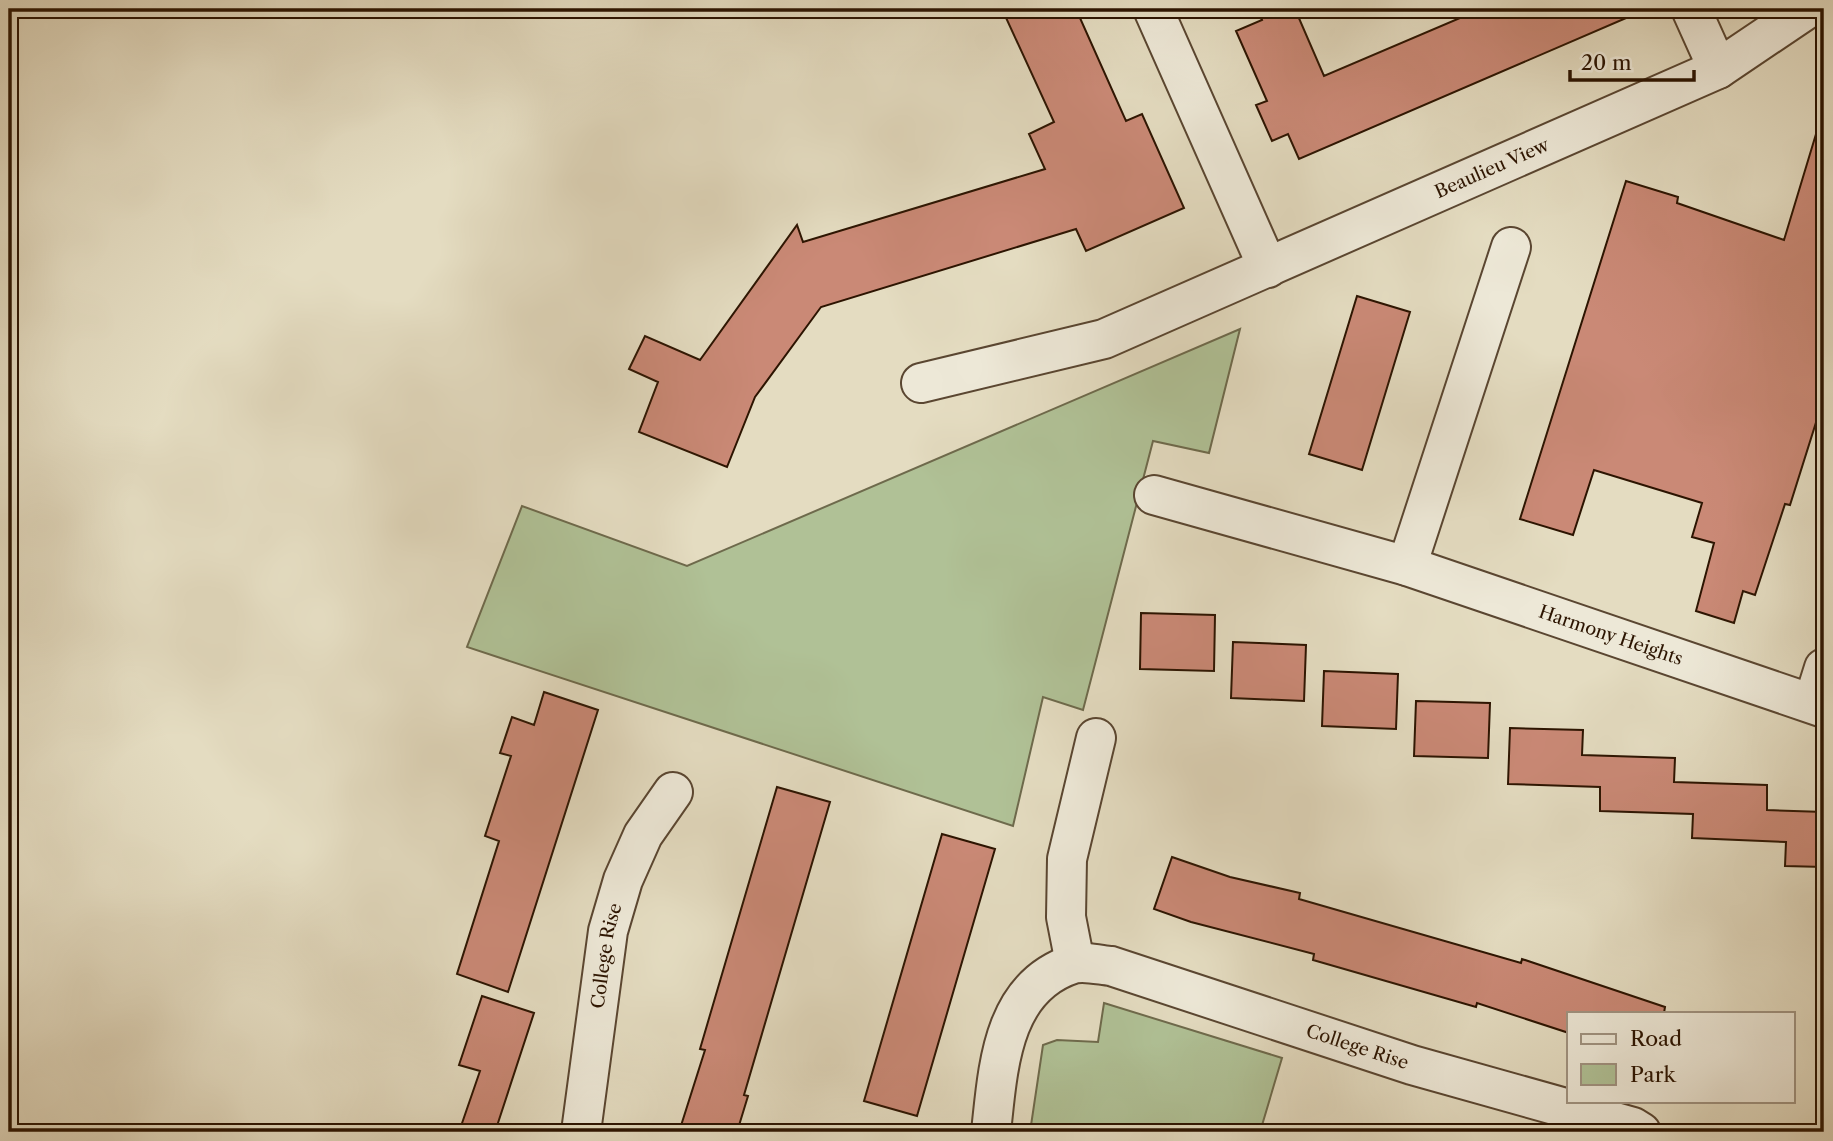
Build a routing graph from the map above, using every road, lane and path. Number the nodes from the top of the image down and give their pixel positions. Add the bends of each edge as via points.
1 (1153, 9) edge
2 (1691, 9) edge
3 (1807, 9) edge
4 (1717, 69) junction
5 (1511, 247) dead end
6 (1268, 268) junction
7 (921, 383) dead end
8 (1154, 495) dead end
9 (1407, 566) junction
10 (1824, 668) edge
11 (1819, 706) edge
12 (1096, 738) dead end
13 (673, 792) dead end
14 (1075, 963) junction
15 (581, 1132) edge
16 (991, 1132) edge
17 (1641, 1132) edge

1 - 6 street
2 - 4 street
3 - 4 street, Beaulieu View
4 - 6 street, Beaulieu View
5 - 9 street
6 - 7 street, Beaulieu View via 1104,339
8 - 9 street, Harmony Heights
9 - 11 street, Harmony Heights
10 - 11 street, Harmony Heights
12 - 14 street via 1067,859 1066,917
13 - 15 street, College Rise via 643,835 608,931
14 - 16 street via 1041,980 1021,1000 1002,1046
14 - 17 street, College Rise via 1111,966 1412,1065

